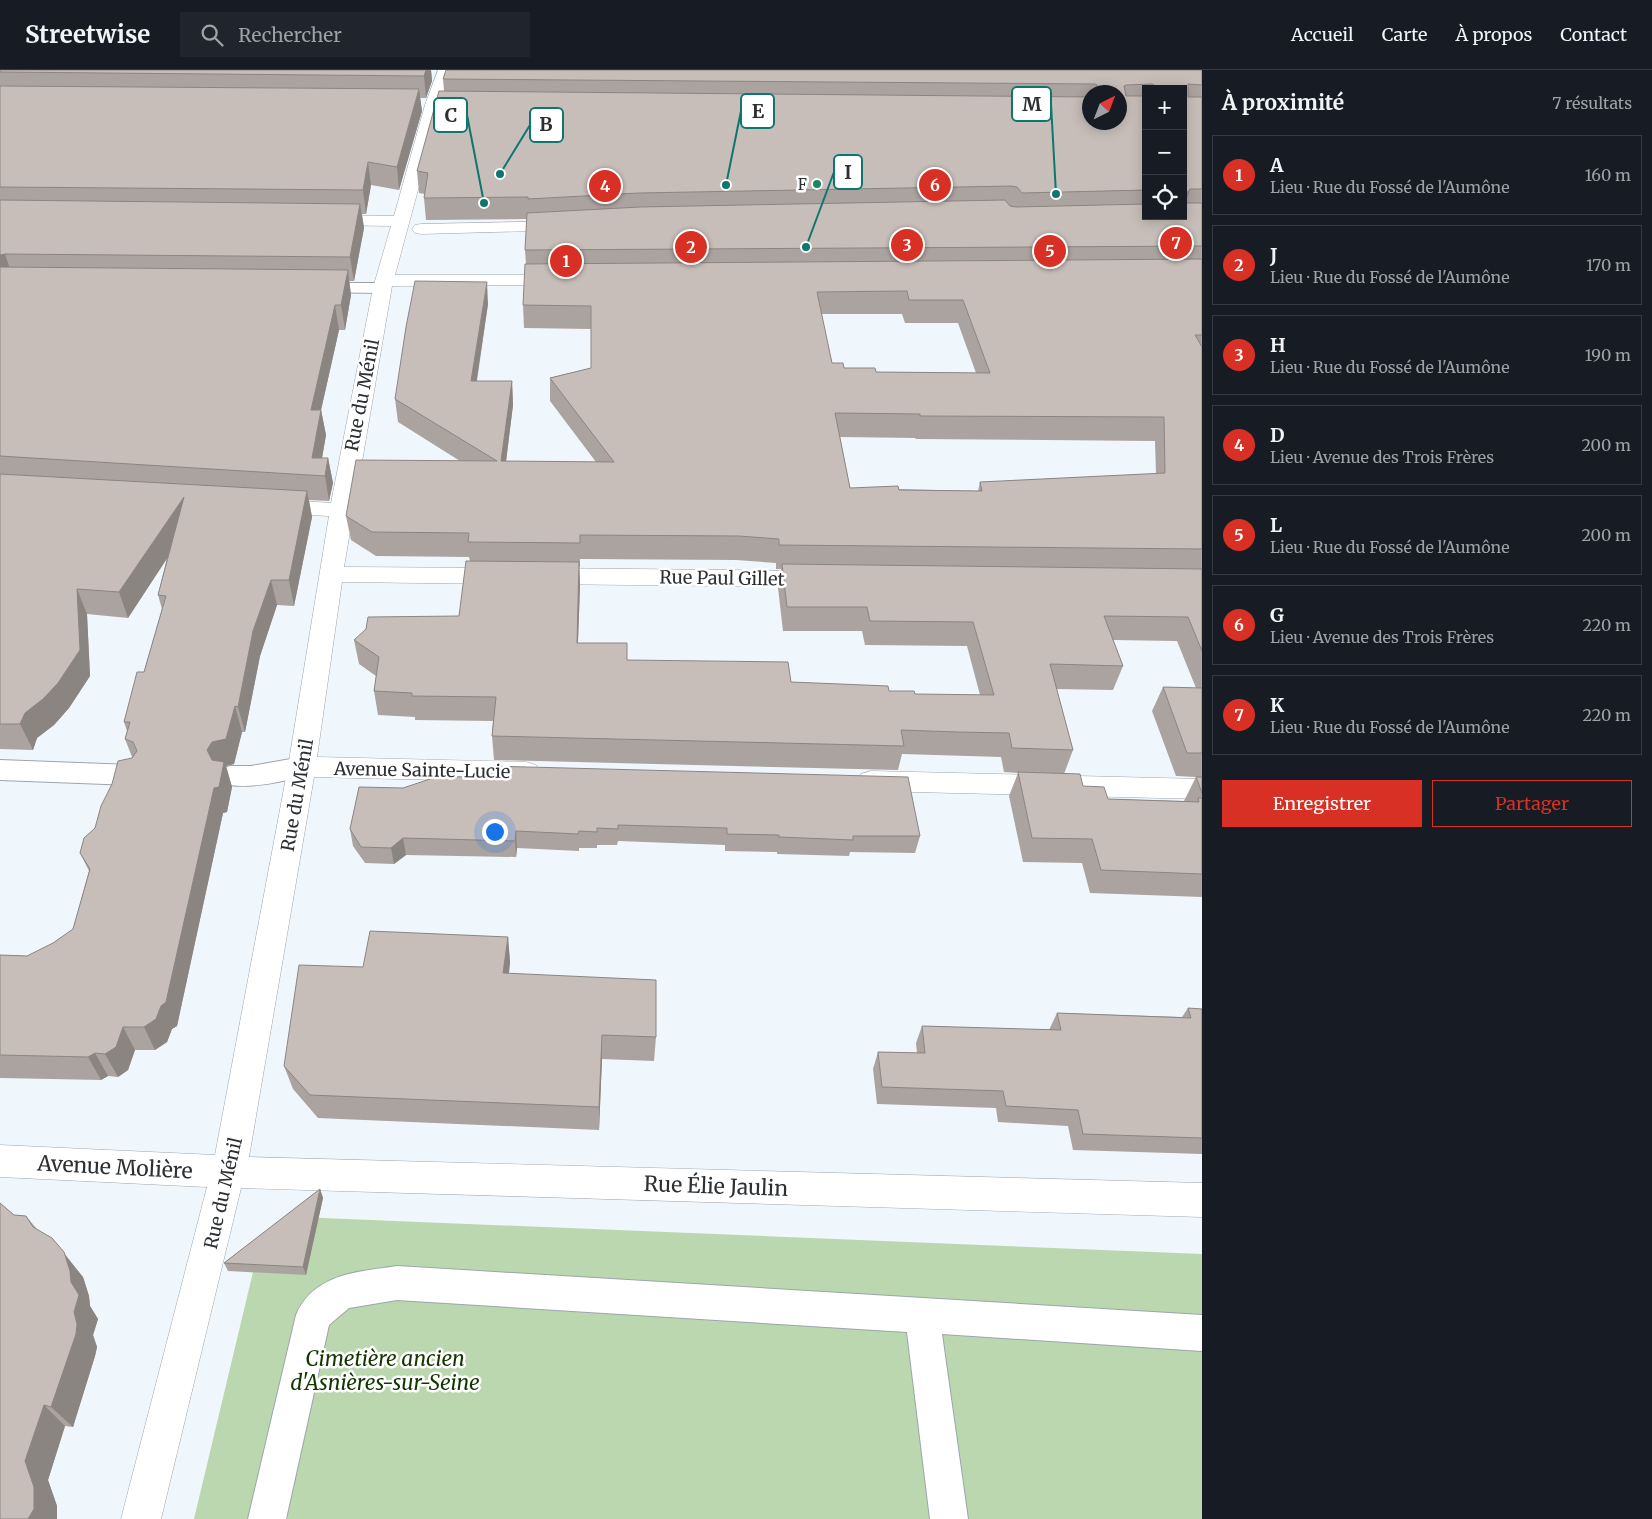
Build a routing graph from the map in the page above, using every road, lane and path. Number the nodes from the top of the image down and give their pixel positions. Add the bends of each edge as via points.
1 (445, 70) edge
2 (313, 220) edge
3 (411, 225) junction
4 (584, 225) edge
5 (584, 280) edge
6 (383, 285) junction
7 (303, 288) edge
8 (252, 505) edge
9 (341, 510) junction
10 (332, 574) junction
11 (844, 579) edge
12 (302, 767) junction
13 (0, 770) edge
14 (547, 773) edge
15 (132, 775) edge
16 (230, 776) dead end
17 (845, 780) edge
18 (1202, 789) edge
19 (0, 1161) edge
20 (229, 1172) junction
21 (1202, 1200) edge
22 (922, 1315) junction
23 (1202, 1332) edge
24 (141, 1519) edge
25 (267, 1519) edge
26 (949, 1519) edge

1 - 3 street, Rue du Ménil
2 - 3 street
3 - 4 street via 528,228
3 - 6 street, Rue du Ménil
5 - 6 street
6 - 7 lane
6 - 9 street, Rue du Ménil
8 - 9 street
9 - 10 street, Rue du Ménil
10 - 11 street, Rue Paul Gillet
10 - 12 street, Rue du Ménil
12 - 14 street, Avenue Sainte-Lucie
12 - 16 lane via 251,776
12 - 20 street, Rue du Ménil
13 - 15 lane
17 - 18 street
19 - 20 street, Avenue Molière
20 - 21 street, Rue Élie Jaulin
20 - 24 street, Rue du Ménil
22 - 23 lane
22 - 25 lane via 397,1283 341,1292 314,1315
22 - 26 lane

